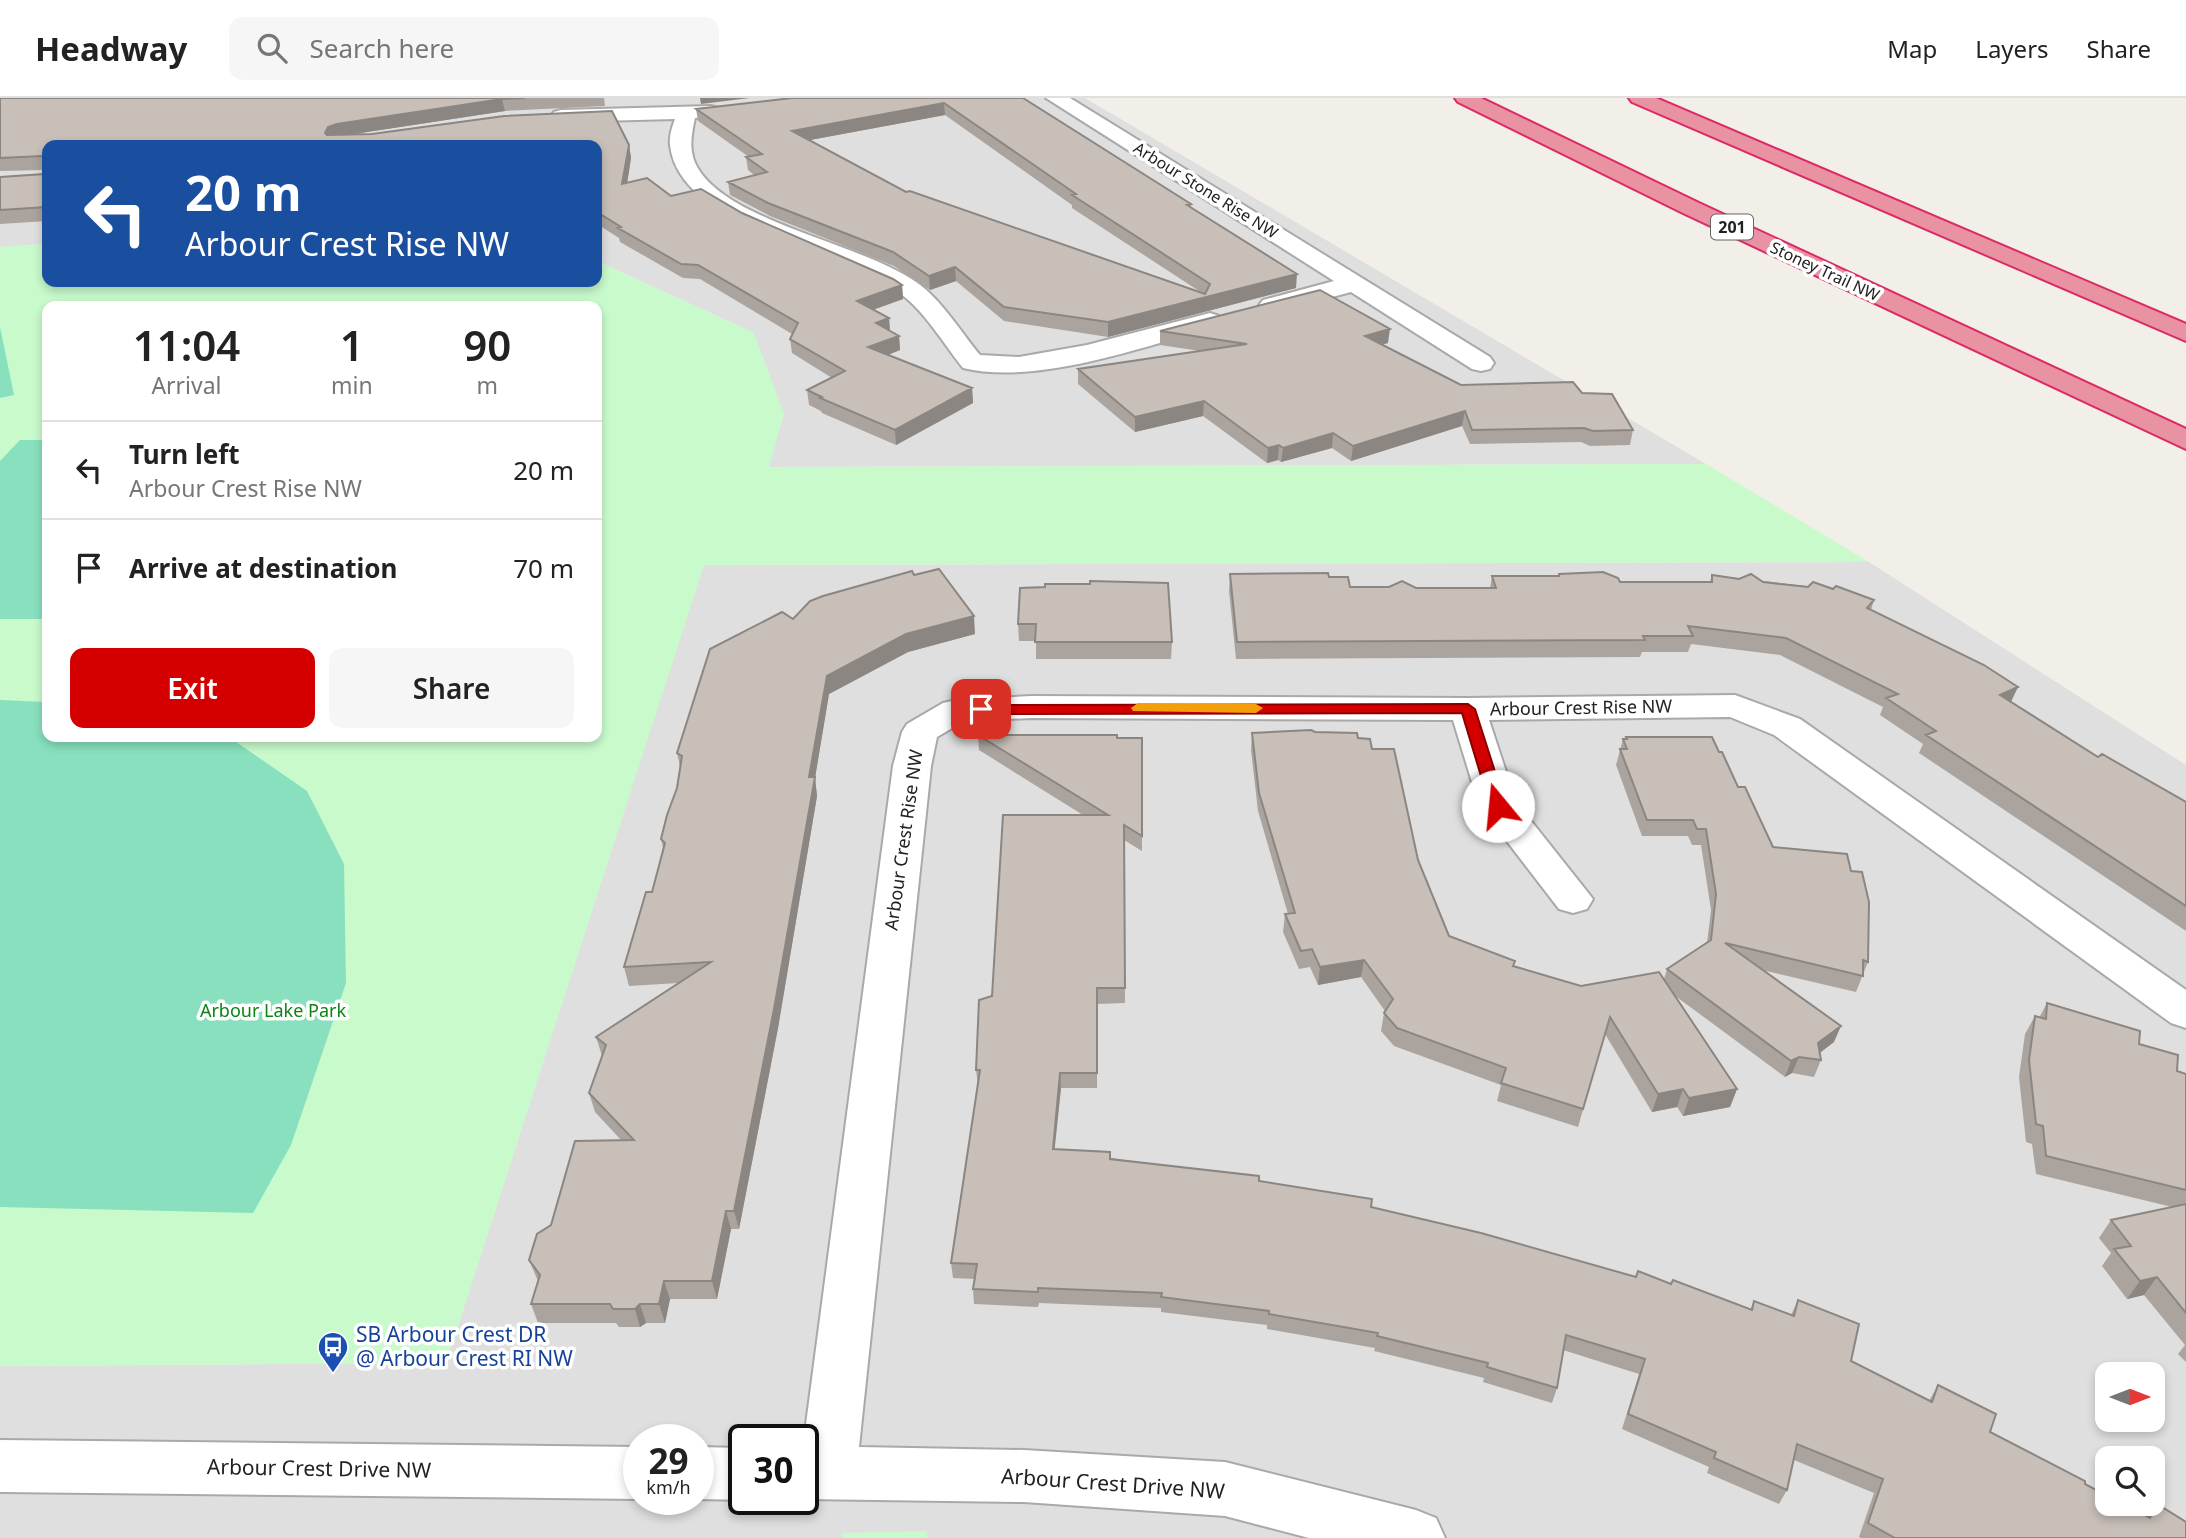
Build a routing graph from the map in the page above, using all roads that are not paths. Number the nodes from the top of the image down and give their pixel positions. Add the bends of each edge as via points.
1 (1056, 98) edge
2 (1465, 98) edge
3 (1639, 98) edge
4 (726, 111) edge
5 (686, 114) junction
6 (546, 117) edge
7 (1355, 283) junction
8 (1255, 309) edge
9 (1229, 316) edge
10 (2186, 333) edge
11 (1481, 363) dead end
12 (2186, 440) edge
13 (1468, 709) junction
14 (1573, 900) dead end
15 (2186, 1012) edge
16 (819, 1451) edge
17 (0, 1466) edge
18 (623, 1473) edge
19 (819, 1473) edge
20 (1416, 1538) edge

1 - 7 street, Arbour Stone Rise NW
2 - 12 highway, Stoney Trail NW / 201
3 - 10 highway
4 - 5 street
5 - 6 street
5 - 9 street via 679,147 688,171 707,194 764,225 858,261 909,288 972,362 1019,365 1088,353
7 - 8 street
7 - 11 street, Arbour Stone Rise NW
13 - 14 street via 1498,806
13 - 15 street, Arbour Crest Rise NW via 1735,706 1787,727
13 - 16 street, Arbour Crest Rise NW via 981,709 956,711 920,732
17 - 18 street, Arbour Crest Drive NW
19 - 20 street, Arbour Crest Drive NW via 1024,1476 1224,1489

